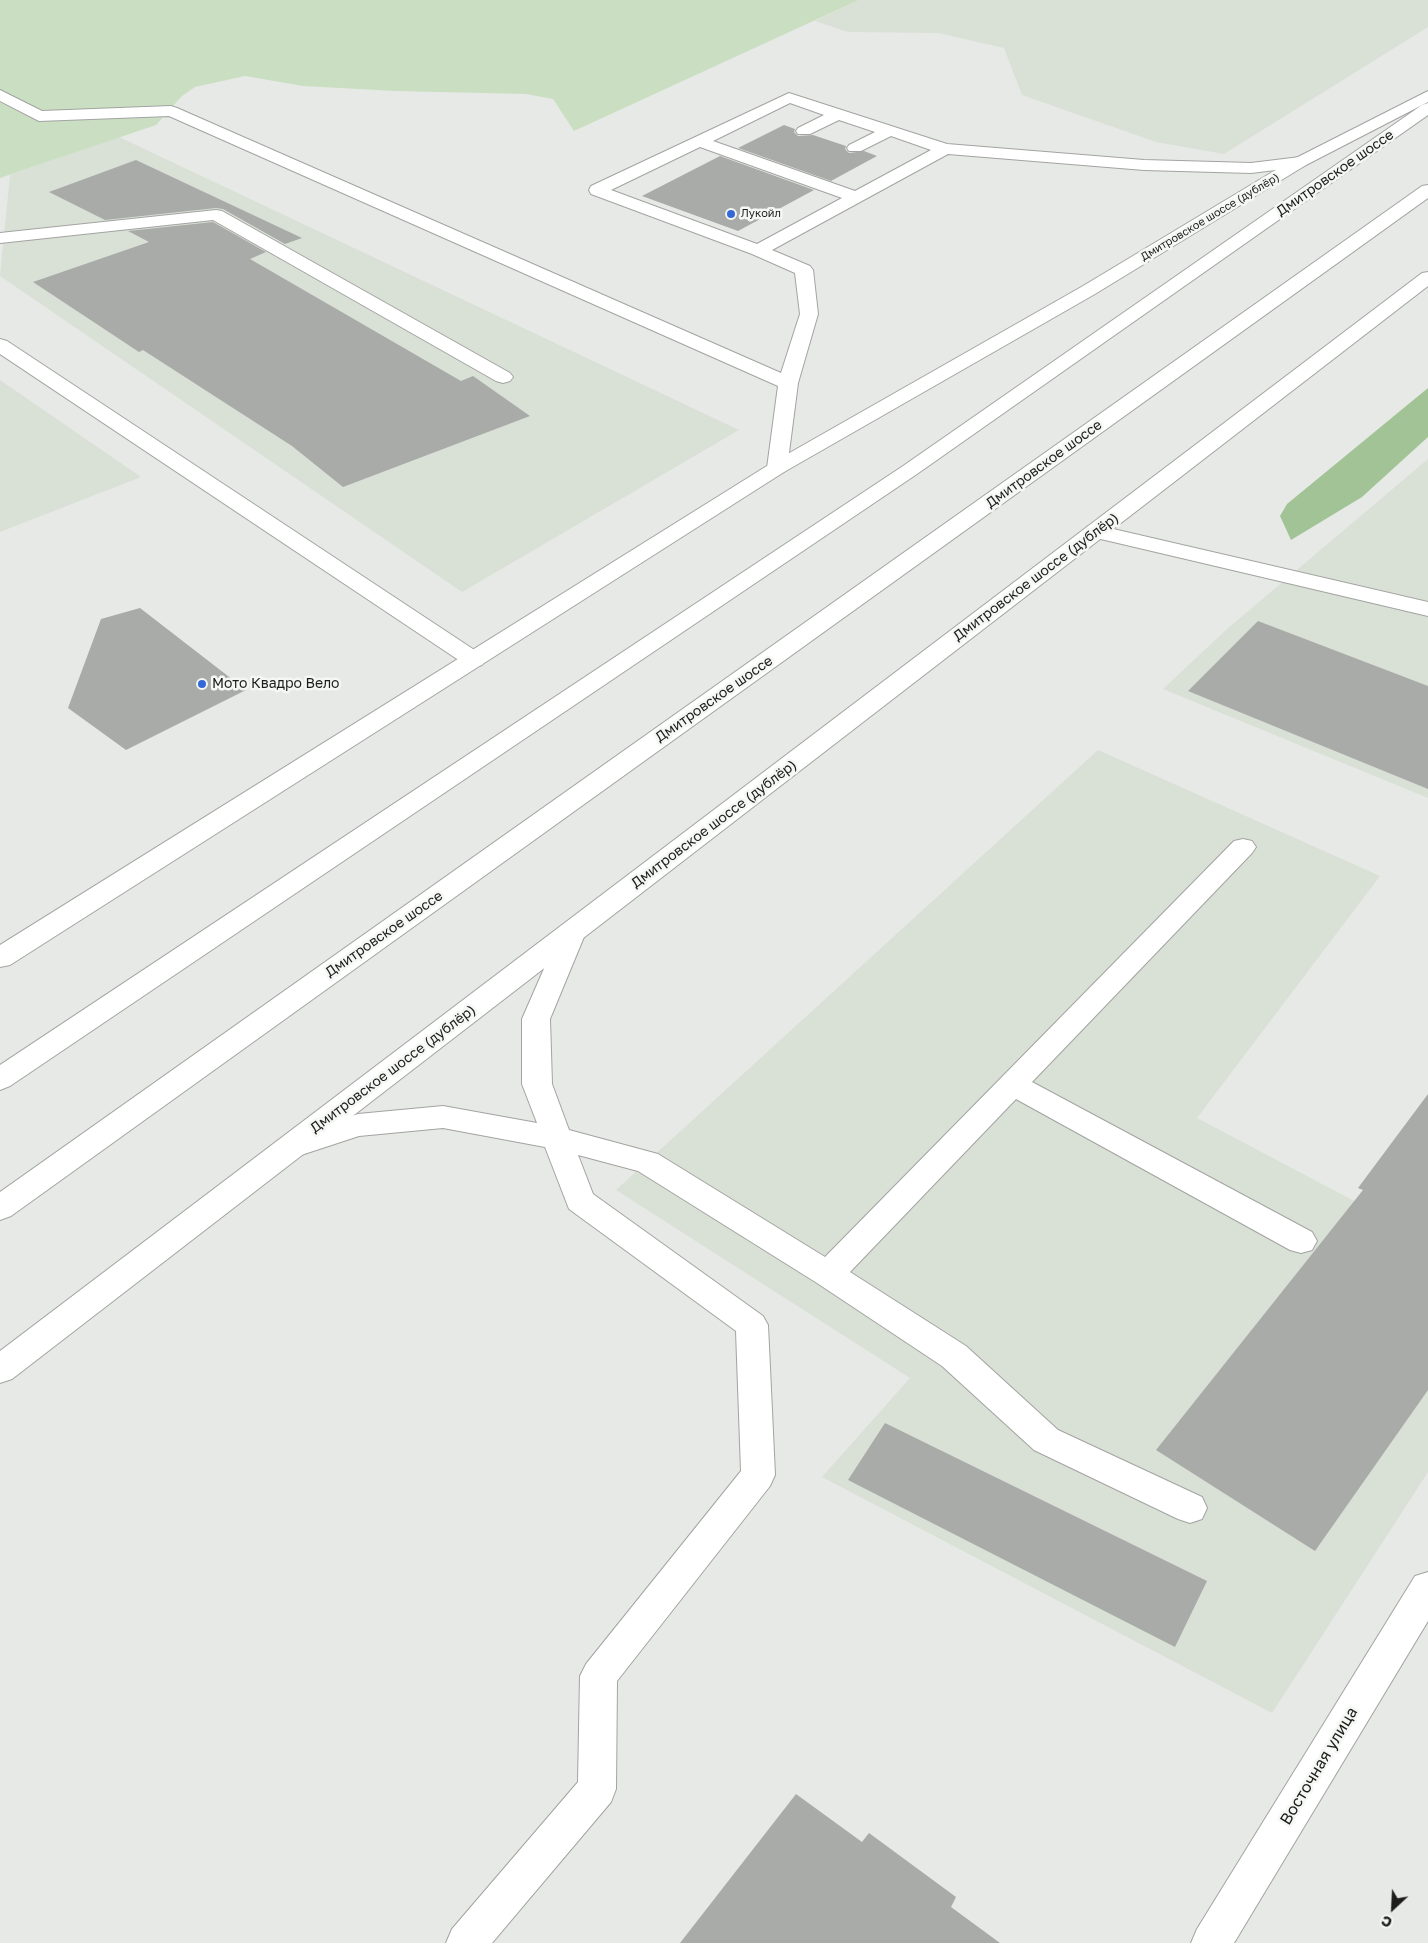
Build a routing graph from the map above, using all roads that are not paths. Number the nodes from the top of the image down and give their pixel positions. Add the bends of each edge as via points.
1 (0, 95) edge
2 (1428, 96) edge
3 (1428, 108) edge
4 (838, 114) junction
5 (804, 131) dead end
6 (889, 131) junction
7 (699, 141) junction
8 (771, 148) dead end
9 (855, 148) dead end
10 (945, 149) junction
11 (749, 159) junction
12 (1300, 162) junction
13 (822, 165) dead end
14 (800, 177) junction
15 (1428, 190) edge
16 (857, 196) junction
17 (0, 238) edge
18 (758, 250) junction
19 (1428, 277) edge
20 (0, 345) edge
21 (503, 377) dead end
22 (788, 383) junction
23 (778, 468) junction
24 (1096, 531) junction
25 (1428, 609) edge
26 (474, 660) junction
27 (1243, 847) dead end
28 (572, 932) junction
29 (0, 958) edge
30 (0, 1079) edge
31 (1012, 1084) junction
32 (558, 1138) junction
33 (291, 1147) junction
34 (0, 1208) edge
35 (1301, 1241) dead end
36 (828, 1274) junction
37 (0, 1369) edge
38 (1190, 1508) dead end
39 (1428, 1588) edge
40 (466, 1943) edge
41 (1211, 1943) edge

1 - 22 main road via 39,116 171,111
2 - 12 main road, Дмитровское шоссе (дублёр)
3 - 30 main road, Дмитровское шоссе via 910,470
4 - 5 main road
4 - 6 main road
4 - 7 main road via 789,98
6 - 9 main road
6 - 10 main road
7 - 11 main road
7 - 18 main road via 597,190
8 - 11 main road
10 - 12 main road via 1144,165 1251,168
10 - 16 main road
11 - 14 main road
12 - 23 main road, Дмитровское шоссе (дублёр) via 1089,290
13 - 14 main road
14 - 16 main road
15 - 34 main road, Дмитровское шоссе
16 - 18 main road
17 - 21 main road via 216,216
18 - 22 main road via 804,270 809,314
19 - 24 main road, Дмитровское шоссе (дублёр)
20 - 26 main road
22 - 23 main road
23 - 26 main road, Дмитровское шоссе (дублёр)
24 - 25 main road
24 - 28 main road, Дмитровское шоссе (дублёр)
26 - 29 main road, Дмитровское шоссе (дублёр)
27 - 31 main road
28 - 32 main road via 536,1019 537,1084
28 - 33 main road, Дмитровское шоссе (дублёр)
31 - 35 main road
31 - 36 main road
32 - 33 main road via 443,1117 358,1125
32 - 36 main road via 647,1162
32 - 40 main road via 580,1201 752,1325 758,1475 599,1676 597,1789
33 - 37 main road, Дмитровское шоссе (дублёр)
36 - 38 main road via 954,1356 1046,1440
39 - 41 main road, Восточная улица

